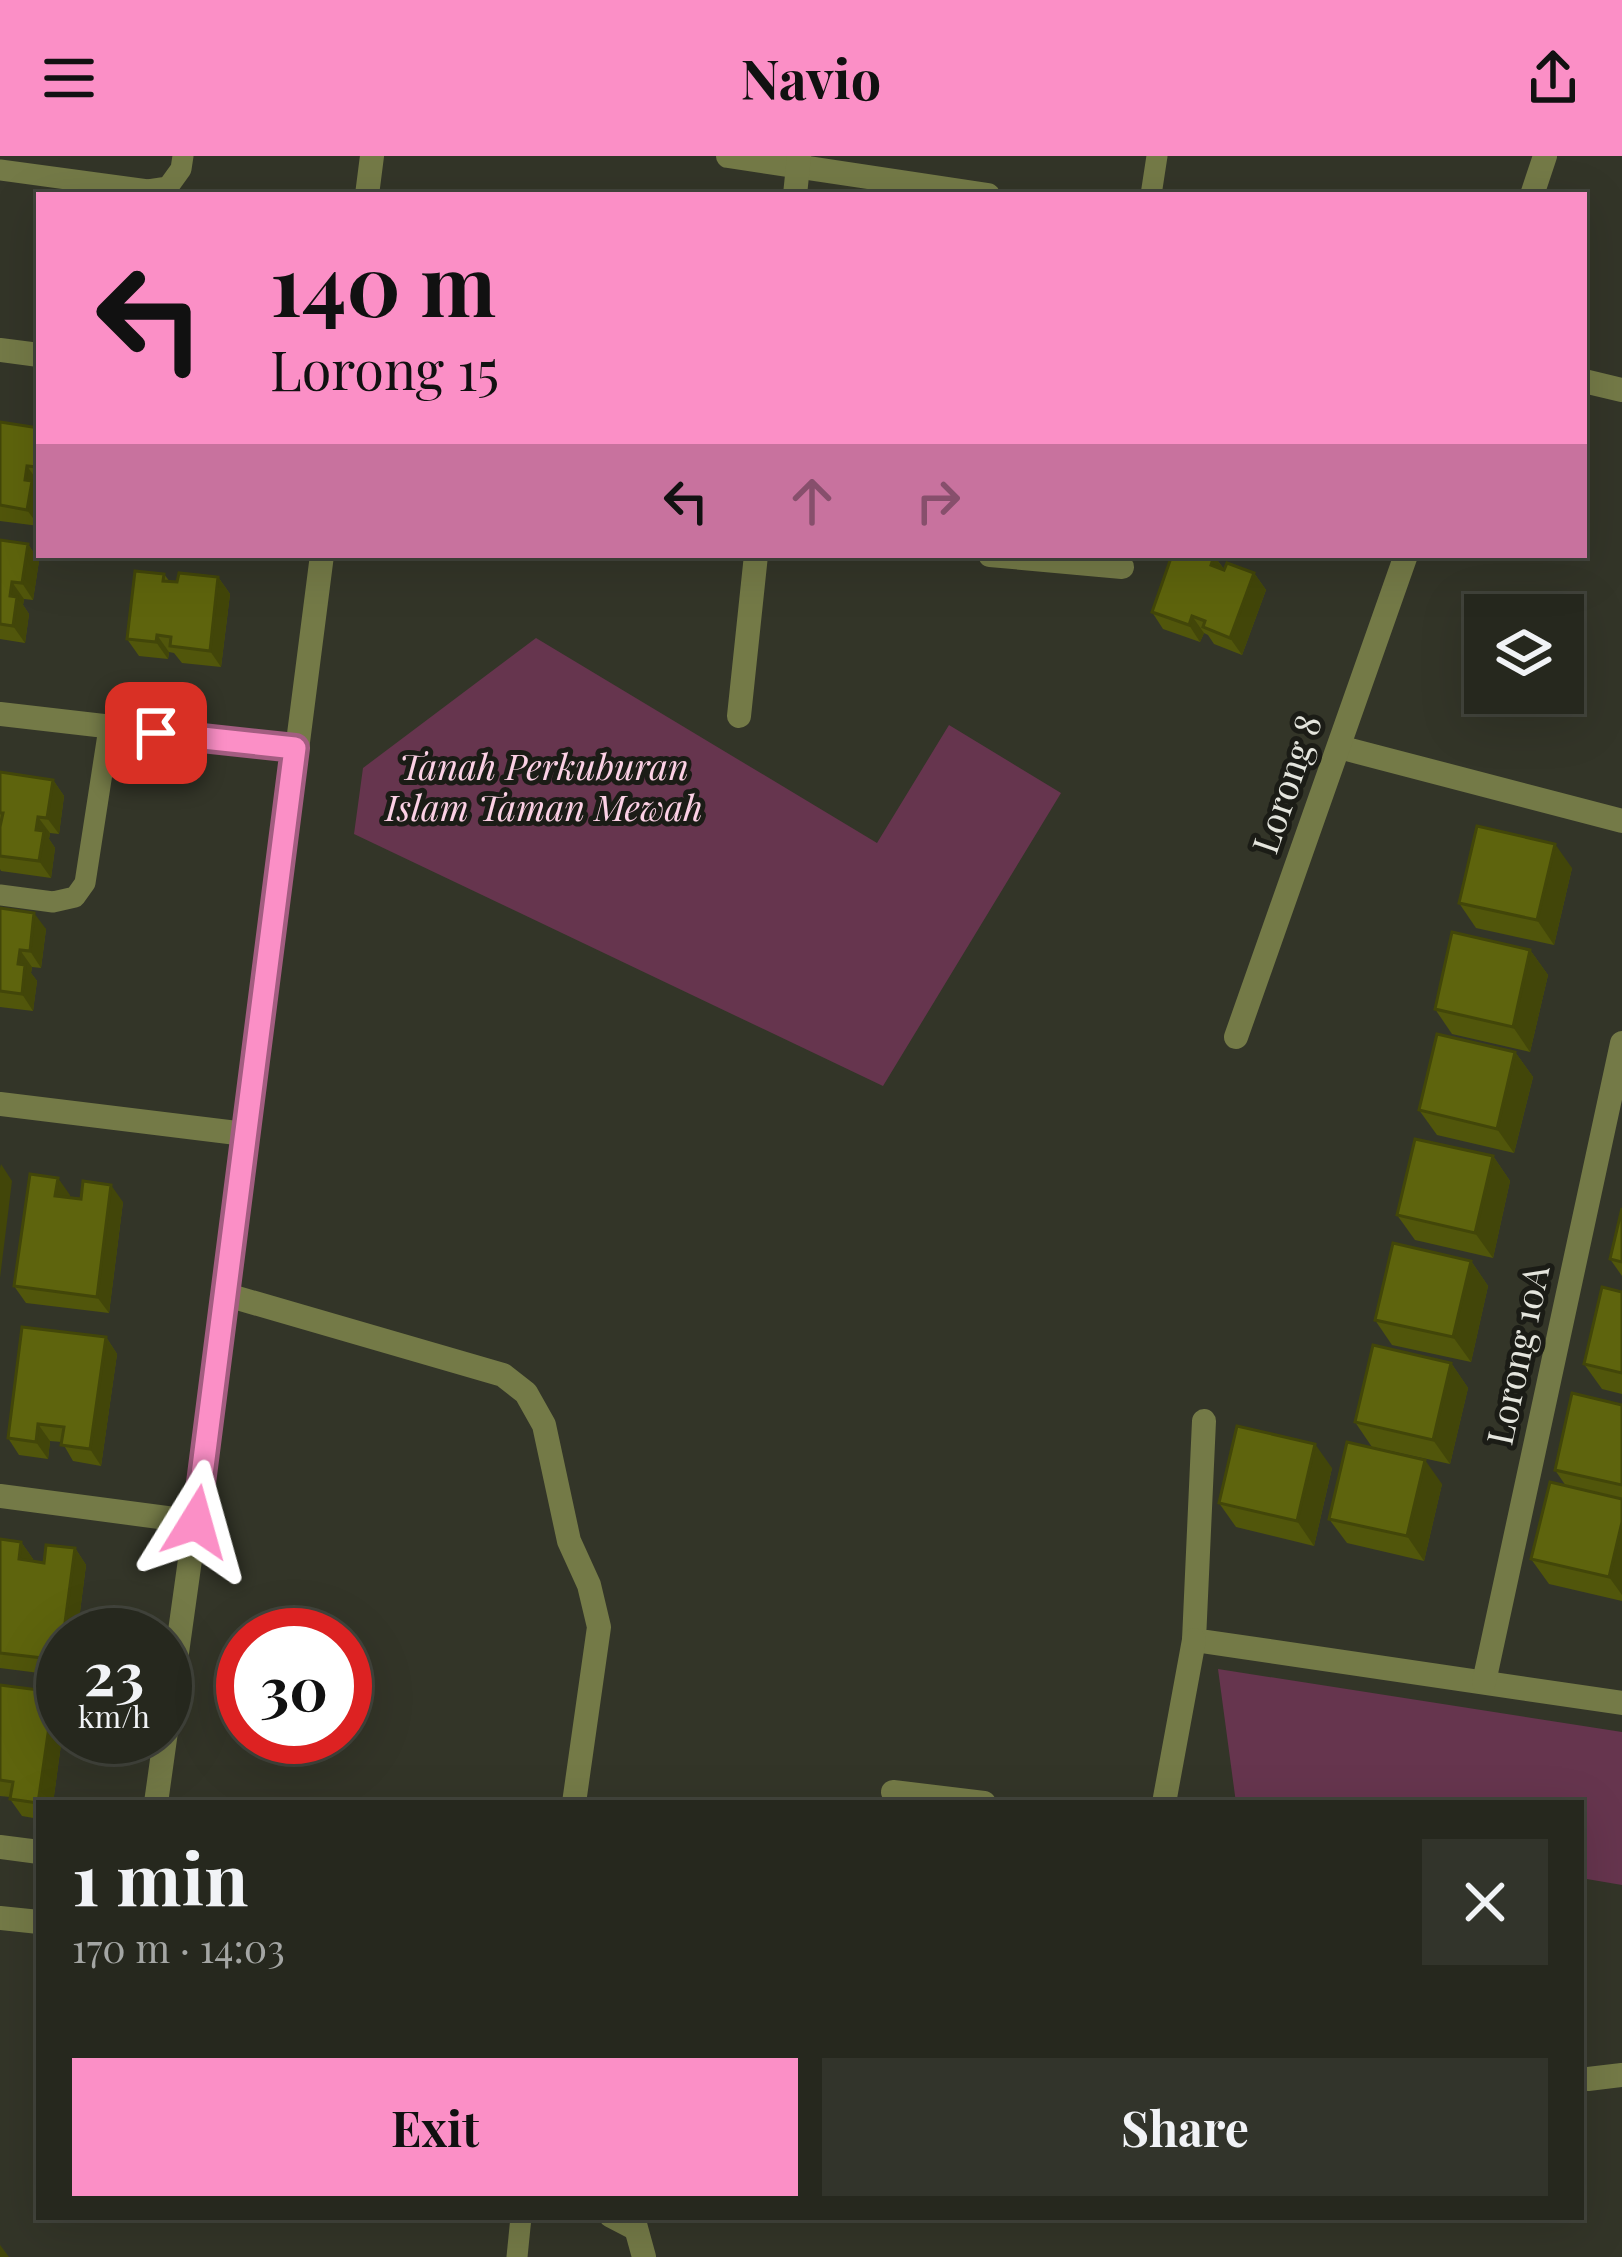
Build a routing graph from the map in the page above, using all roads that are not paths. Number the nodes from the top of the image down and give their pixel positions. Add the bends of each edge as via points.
1 (183, 156) edge
2 (372, 156) edge
3 (728, 156) edge
4 (1157, 156) edge
5 (1545, 156) edge
6 (798, 162) edge
7 (0, 170) edge
8 (367, 192) edge
9 (795, 192) edge
10 (971, 192) edge
11 (1151, 192) edge
12 (1533, 192) edge
13 (0, 350) edge
14 (36, 355) edge
15 (1587, 382) edge
16 (1622, 391) edge
17 (322, 558) edge
18 (755, 558) edge
19 (1023, 558) edge
20 (1405, 558) edge
21 (1121, 567) dead end
22 (0, 714) edge
23 (740, 716) dead end
24 (109, 728) junction
25 (1339, 746) junction
26 (295, 748) junction
27 (1622, 821) edge
28 (0, 895) edge
29 (1236, 1037) dead end
30 (1622, 1043) edge
31 (0, 1103) edge
32 (245, 1133) junction
33 (227, 1295) junction
34 (1204, 1421) dead end
35 (0, 1496) edge
36 (196, 1522) junction
37 (1194, 1640) junction
38 (1484, 1682) junction
39 (1622, 1703) edge
40 (893, 1792) dead end
41 (156, 1800) edge
42 (574, 1800) edge
43 (959, 1800) edge
44 (1165, 1800) edge
45 (0, 1847) edge
46 (36, 1852) edge
47 (0, 1918) edge
48 (36, 1922) edge
49 (1622, 2075) edge
50 (1588, 2079) dead end
51 (521, 2220) edge
52 (635, 2224) edge
53 (517, 2257) edge
54 (644, 2257) edge

1 - 7 lane via 169,187 148,190
2 - 8 street
3 - 6 street
4 - 11 lane
5 - 12 street
6 - 9 street
6 - 10 street
13 - 14 street
15 - 16 street
17 - 26 street
18 - 23 street
19 - 21 street
20 - 25 street, Lorong 8
22 - 24 street
24 - 26 street
24 - 28 lane via 85,883 75,897 53,902
25 - 27 street
25 - 29 street, Lorong 8
26 - 32 street
30 - 38 street, Lorong 10A
31 - 32 street
32 - 33 street
33 - 36 street
33 - 42 street via 503,1375 526,1394 544,1425 569,1540 599,1627
34 - 37 street
35 - 36 street
36 - 41 street
37 - 38 street
37 - 44 street
38 - 39 street
40 - 43 street
45 - 46 street
47 - 48 street
49 - 50 street
51 - 53 lane
52 - 54 street

